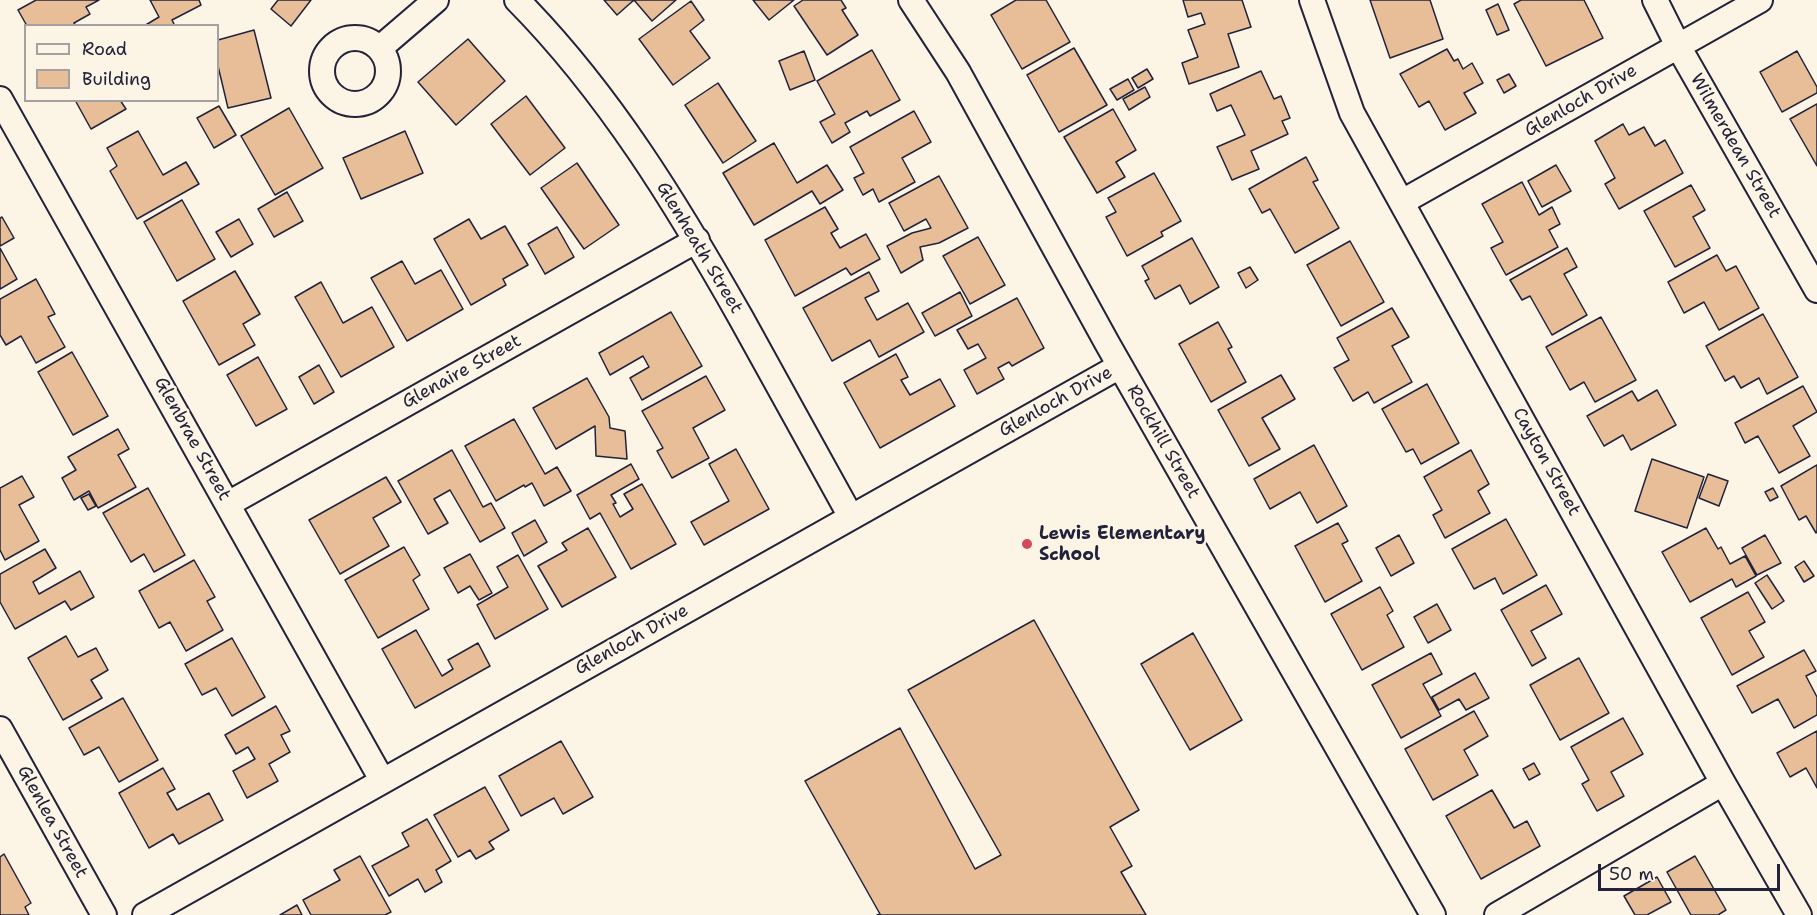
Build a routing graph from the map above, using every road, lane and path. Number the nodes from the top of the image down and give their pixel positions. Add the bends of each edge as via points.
1 (436, 0) edge
2 (517, 0) edge
3 (911, 0) edge
4 (1312, 0) edge
5 (1655, 0) edge
6 (1760, 0) edge
7 (1678, 46) junction
8 (380, 48) dead end
9 (0, 99) edge
10 (1402, 202) junction
11 (696, 240) junction
12 (1817, 290) edge
13 (1120, 366) junction
14 (228, 504) junction
15 (851, 517) junction
16 (0, 729) edge
17 (382, 780) junction
18 (1723, 783) junction
19 (104, 915) edge
20 (145, 915) edge
21 (1433, 915) edge
22 (1497, 915) edge
23 (1799, 915) edge

1 - 8 street
2 - 11 street, Glenheath Street via 588,81 649,164
3 - 13 street, Rockhill Street via 958,72
4 - 10 street, Cayton Street via 1352,113
5 - 7 street, Wilmerdean Street
6 - 7 street, Glenloch Drive
7 - 10 street, Glenloch Drive
7 - 12 street, Wilmerdean Street
9 - 14 street, Glenbrae Street
10 - 18 street, Cayton Street
11 - 14 street, Glenaire Street
11 - 15 street, Glenheath Street
13 - 15 street, Glenloch Drive
13 - 21 street, Rockhill Street
14 - 17 street, Glenbrae Street
15 - 17 street, Glenloch Drive
16 - 19 street, Glenlea Street
17 - 20 street, Glenloch Drive
18 - 22 street
18 - 23 street, Cayton Street

